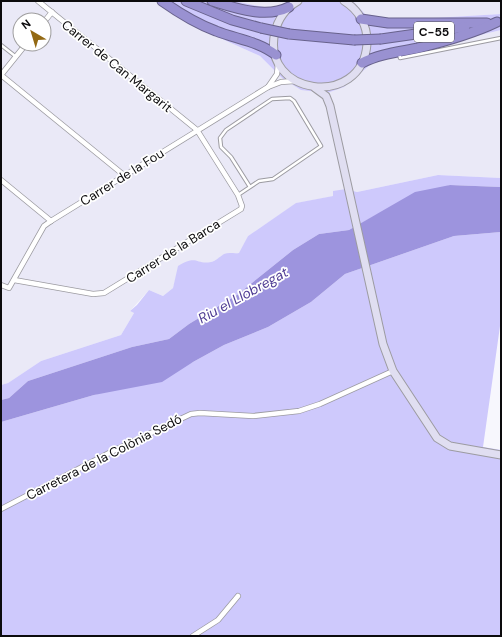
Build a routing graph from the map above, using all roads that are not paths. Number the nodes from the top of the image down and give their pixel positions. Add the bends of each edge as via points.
1 (38, 1) edge
2 (162, 1) edge
3 (186, 1) edge
4 (212, 1) edge
5 (346, 2) edge
6 (295, 3) edge
7 (52, 12) joint
8 (362, 19) junction
9 (499, 21) edge
10 (487, 24) junction
11 (501, 38) edge
12 (1, 45) edge
13 (20, 52) edge
14 (398, 52) junction
15 (16, 57) junction
16 (277, 58) junction
17 (362, 63) junction
18 (1, 75) edge
19 (295, 81) junction
20 (337, 85) junction
21 (268, 87) junction
22 (315, 88) junction
23 (330, 106) junction
24 (197, 130) junction
25 (125, 176) junction
26 (1, 180) edge
27 (250, 187) junction
28 (238, 195) junction
29 (51, 220) junction
30 (14, 280) junction
31 (1, 285) edge
32 (393, 371) junction
33 (501, 455) edge
34 (1, 509) edge
35 (238, 596) dead end
36 (193, 636) edge

1 - 7 street, Carrer de Can Margarit
2 - 16 highway via 202,25 260,45
3 - 10 highway, C-55, bridge via 232,20 261,28 289,34 354,40 381,39
4 - 6 highway via 267,13 278,12
5 - 8 main road
6 - 16 main road via 277,24 274,45
7 - 24 street, Carrer de Can Margarit
8 - 10 highway via 388,23
8 - 17 main road via 367,44
9 - 10 highway, C-55
9 - 14 highway via 484,28
11 - 14 lane via 400,58
12 - 15 lane
13 - 15 street
14 - 17 highway
15 - 18 street
16 - 19 main road
16 - 21 street, Carrer de la Fou via 278,74
17 - 20 main road via 354,74
18 - 25 street
19 - 21 street, Carrer de la Fou via 281,82
19 - 22 main road
20 - 22 main road
20 - 23 main road
21 - 24 street, Carrer de la Fou
22 - 23 main road via 326,96
23 - 32 main road via 383,344
24 - 25 street, Carrer de la Fou
24 - 28 street
25 - 29 street, Carrer de la Fou
26 - 29 street
27 - 27 lane via 259,181 273,179 321,146 290,98 272,99 226,130 220,138 221,147 231,157
27 - 28 lane
28 - 30 street, Carrer de la Barca via 242,203 241,209 104,293 93,294
29 - 30 street, Carrer de la Fou via 44,226
30 - 31 street via 9,288
32 - 33 main road via 440,441 457,448
32 - 34 street, Carretera de la Colònia Sedó via 300,411 238,417 190,414
35 - 36 street via 218,620

